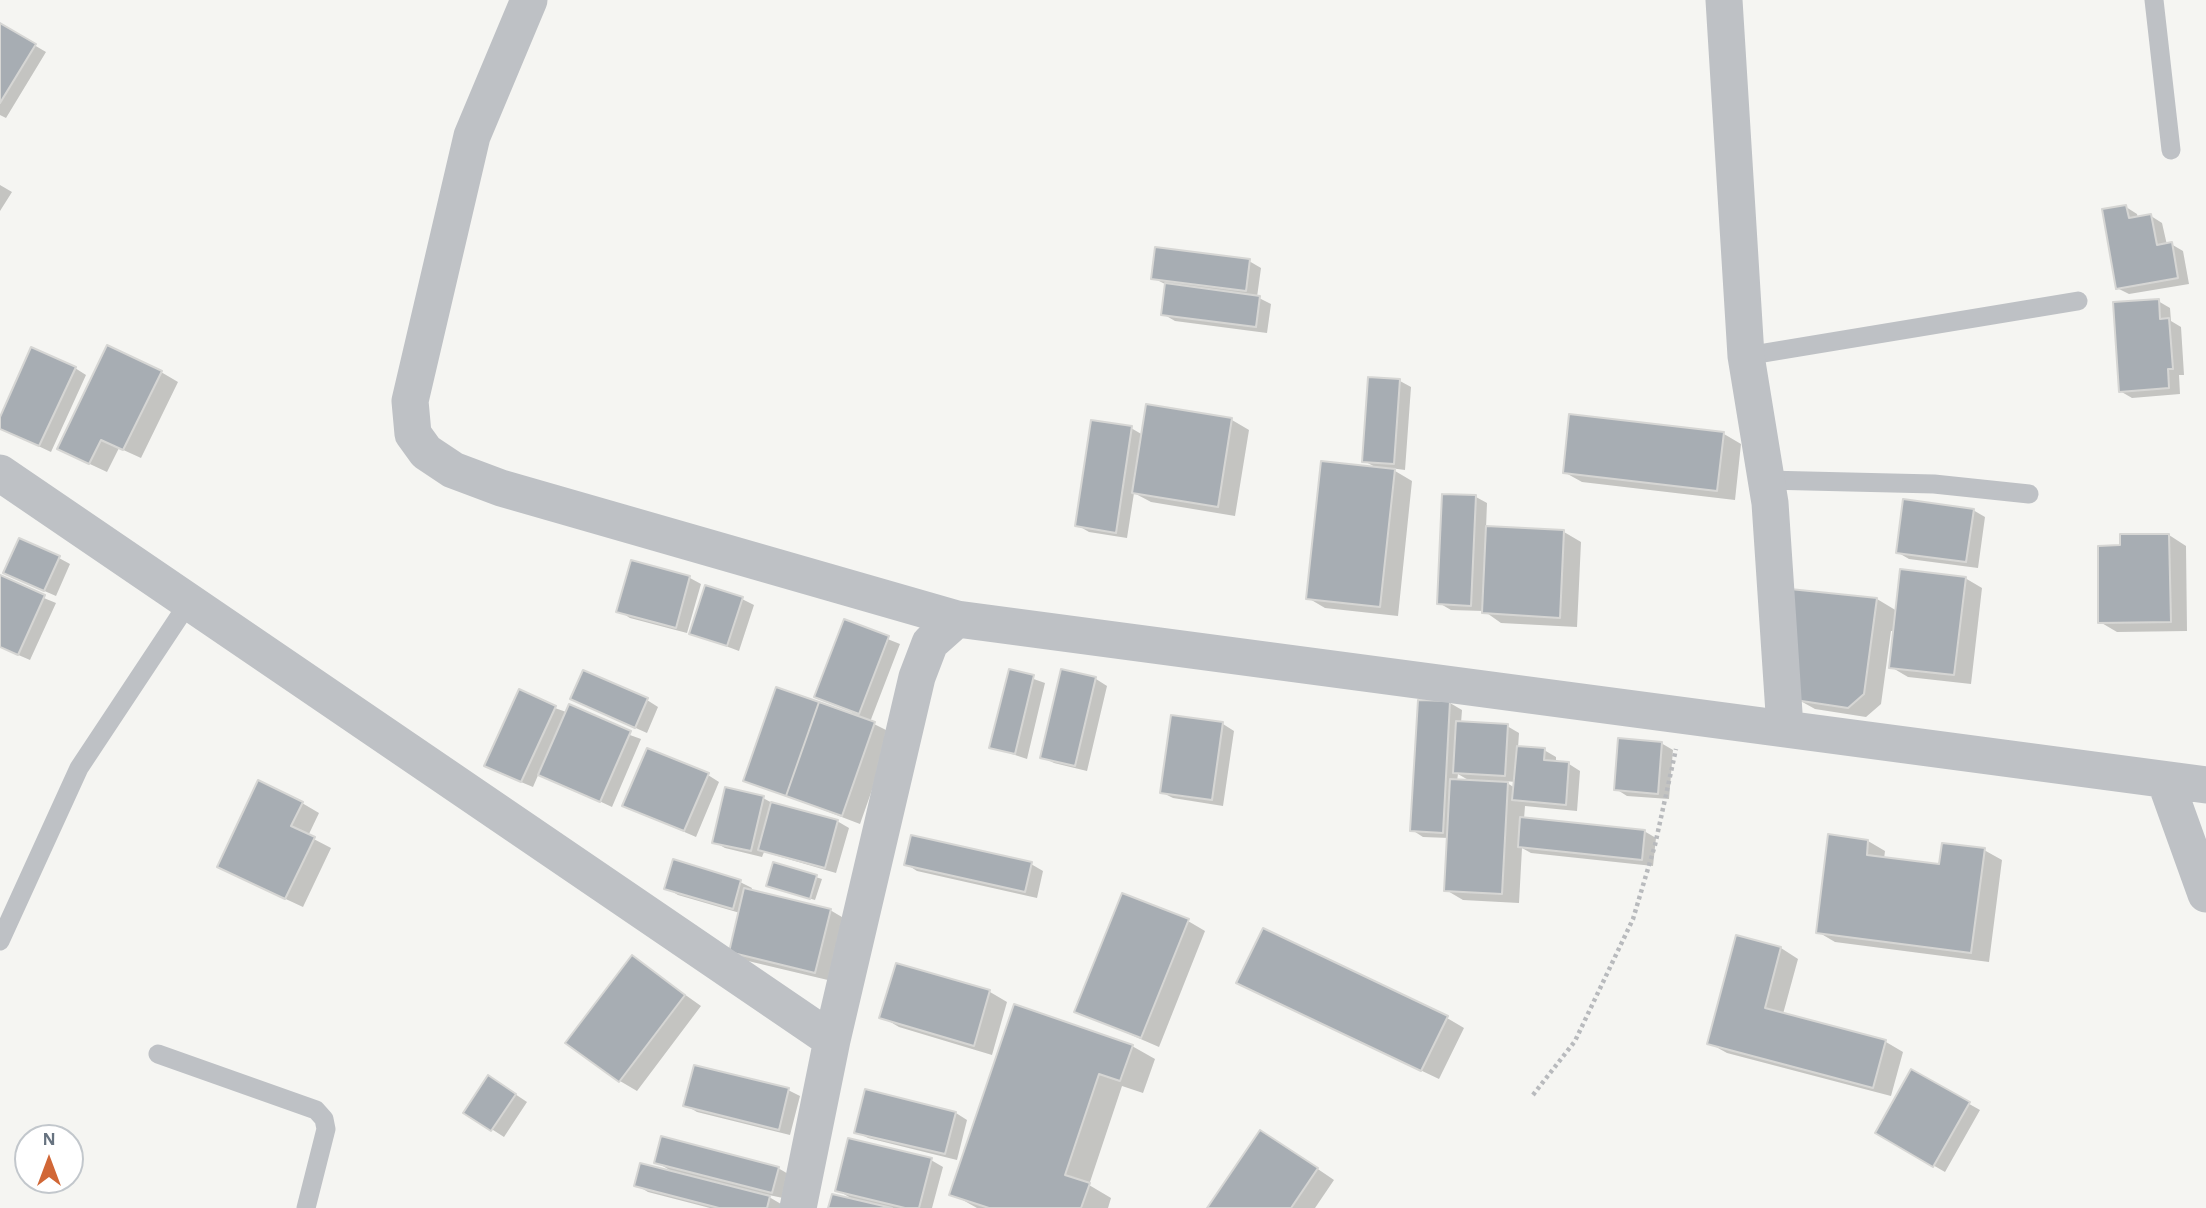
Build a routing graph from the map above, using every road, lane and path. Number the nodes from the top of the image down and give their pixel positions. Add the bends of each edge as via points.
1 (529, 0) edge
2 (1724, 0) edge
3 (2154, 0) edge
4 (2171, 150) dead end
5 (2078, 301) dead end
6 (1746, 356) junction
7 (0, 473) edge
8 (1766, 480) junction
9 (2029, 494) dead end
10 (189, 602) junction
11 (957, 619) junction
12 (1683, 714) junction
13 (1785, 728) junction
14 (2165, 780) junction
15 (2206, 785) edge
16 (2206, 894) edge
17 (0, 941) edge
18 (832, 1040) junction
19 (158, 1054) dead end
20 (1533, 1095) dead end
21 (306, 1208) edge
22 (799, 1208) edge

1 - 11 street via 472,136 410,401 413,434 426,452 453,470 501,488
2 - 6 street
3 - 4 lane
5 - 6 lane
6 - 8 street
7 - 10 street
8 - 9 lane via 1934,484
8 - 13 street
10 - 17 lane via 79,768
10 - 18 street
11 - 12 street
11 - 18 street via 930,643 917,677
12 - 13 street
12 - 20 path via 1655,845 1633,919 1575,1041
13 - 14 street
14 - 15 street
14 - 16 street
18 - 22 street
19 - 21 lane via 316,1110 326,1129

